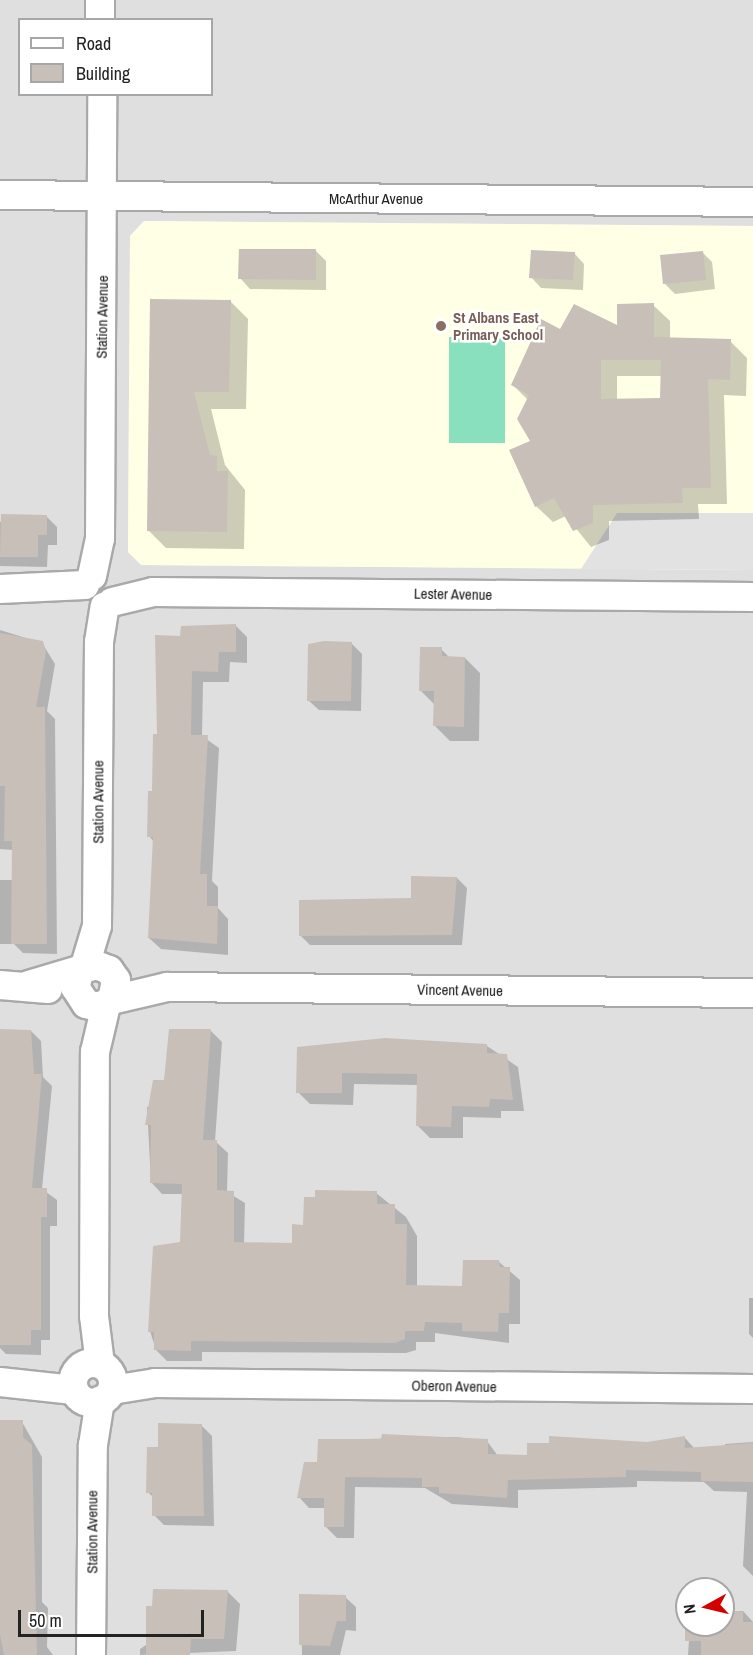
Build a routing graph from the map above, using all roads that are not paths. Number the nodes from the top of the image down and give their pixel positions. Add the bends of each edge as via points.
1 (100, 0) edge
2 (100, 18) edge
3 (102, 96) edge
4 (0, 195) edge
5 (103, 196) junction
6 (753, 202) edge
7 (0, 589) edge
8 (99, 591) junction
9 (753, 597) edge
10 (0, 985) edge
11 (96, 987) junction
12 (753, 993) edge
13 (0, 1382) edge
14 (93, 1382) junction
15 (753, 1389) edge
16 (91, 1655) edge

1 - 2 street
3 - 5 street, Station Avenue
4 - 5 street, McArthur Avenue
5 - 6 street, McArthur Avenue
5 - 8 street, Station Avenue
7 - 8 street, Lester Avenue
8 - 9 street, Lester Avenue
8 - 11 street, Station Avenue
10 - 11 street, Vincent Avenue
11 - 12 street, Vincent Avenue
11 - 14 street, Station Avenue
13 - 14 street, Oberon Avenue
14 - 15 street, Oberon Avenue
14 - 16 street, Station Avenue

